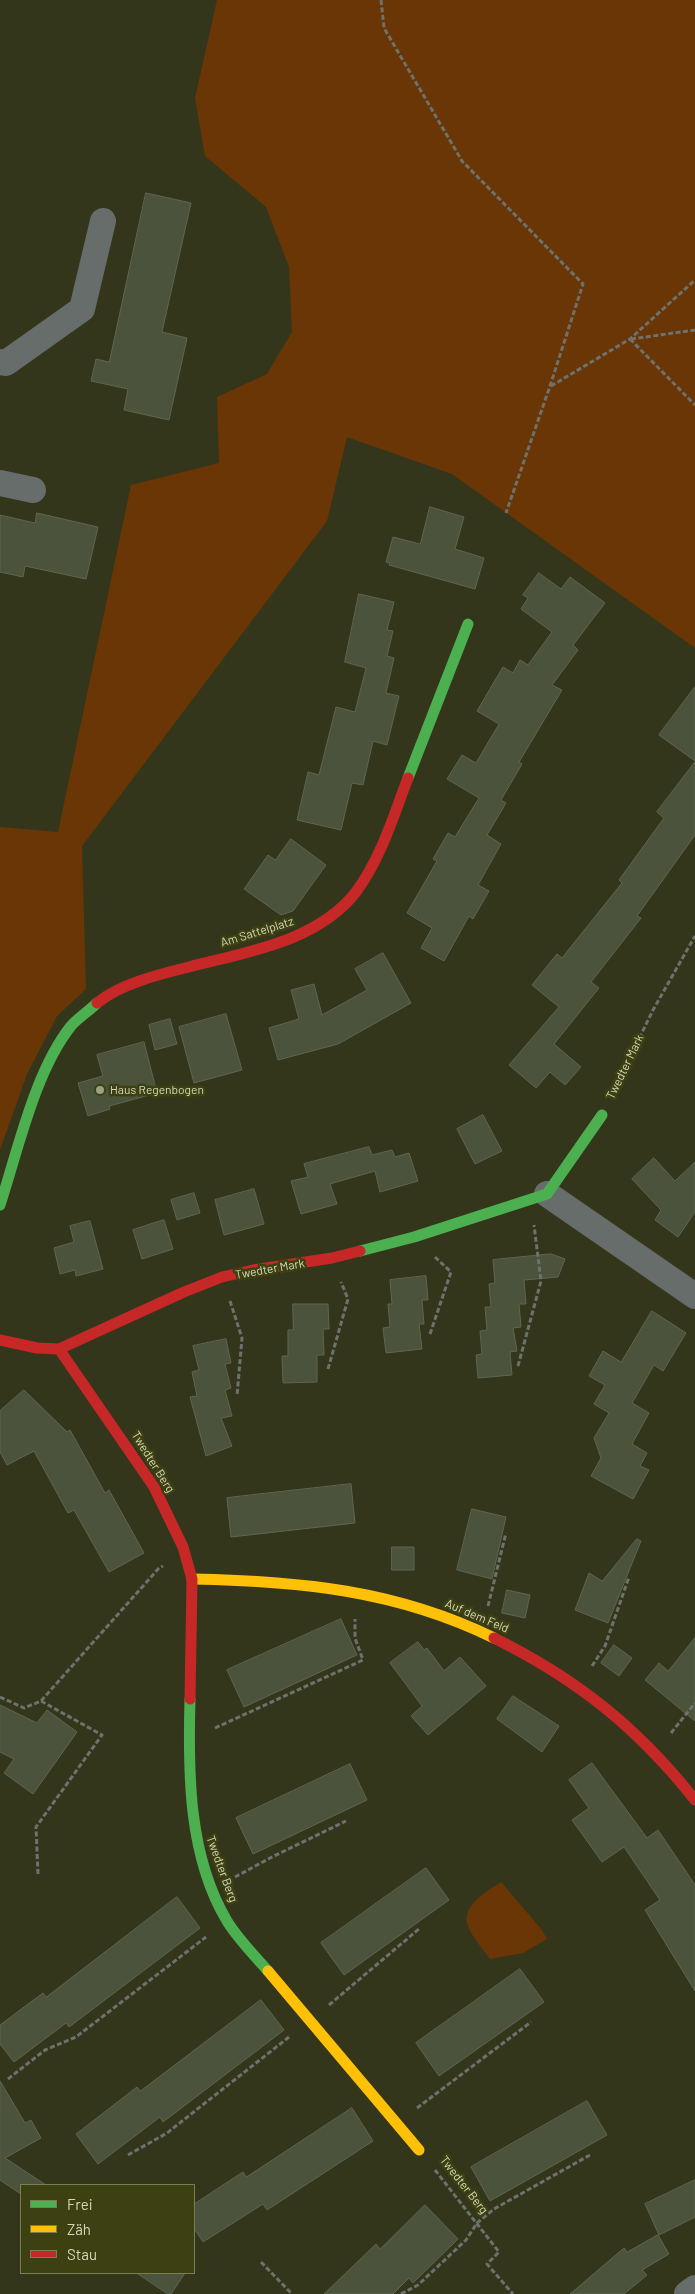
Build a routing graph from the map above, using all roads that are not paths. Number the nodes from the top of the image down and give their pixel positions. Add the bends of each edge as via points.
1 (102, 221) dead end
2 (0, 362) edge
3 (0, 483) edge
4 (33, 490) dead end
5 (468, 624) dead end
6 (602, 1115) road end
7 (537, 1197) junction
8 (0, 1205) edge
9 (692, 1289) edge
10 (0, 1340) edge
11 (59, 1349) junction
12 (192, 1579) junction
13 (695, 1800) edge
14 (419, 2150) road end
15 (695, 2288) edge
16 (687, 2294) edge

1 - 2 street via 82,309 6,363
3 - 4 street
5 - 8 street, Am Sattelplatz via 381,849 357,890 322,922 291,939 167,972 124,988 97,1003 74,1023 54,1049 40,1082
6 - 7 street, Twedter Mark
7 - 9 street
7 - 11 street, Twedter Mark via 414,1237 332,1258 222,1277
10 - 11 street, Twedter Mark
11 - 12 street, Twedter Berg via 134,1451 174,1523
12 - 13 street, Auf dem Feld via 262,1580 355,1592 411,1605 482,1631 549,1665 579,1685 613,1712 675,1772
12 - 14 street, Twedter Berg via 191,1795 196,1837 212,1887 227,1921
15 - 16 street

